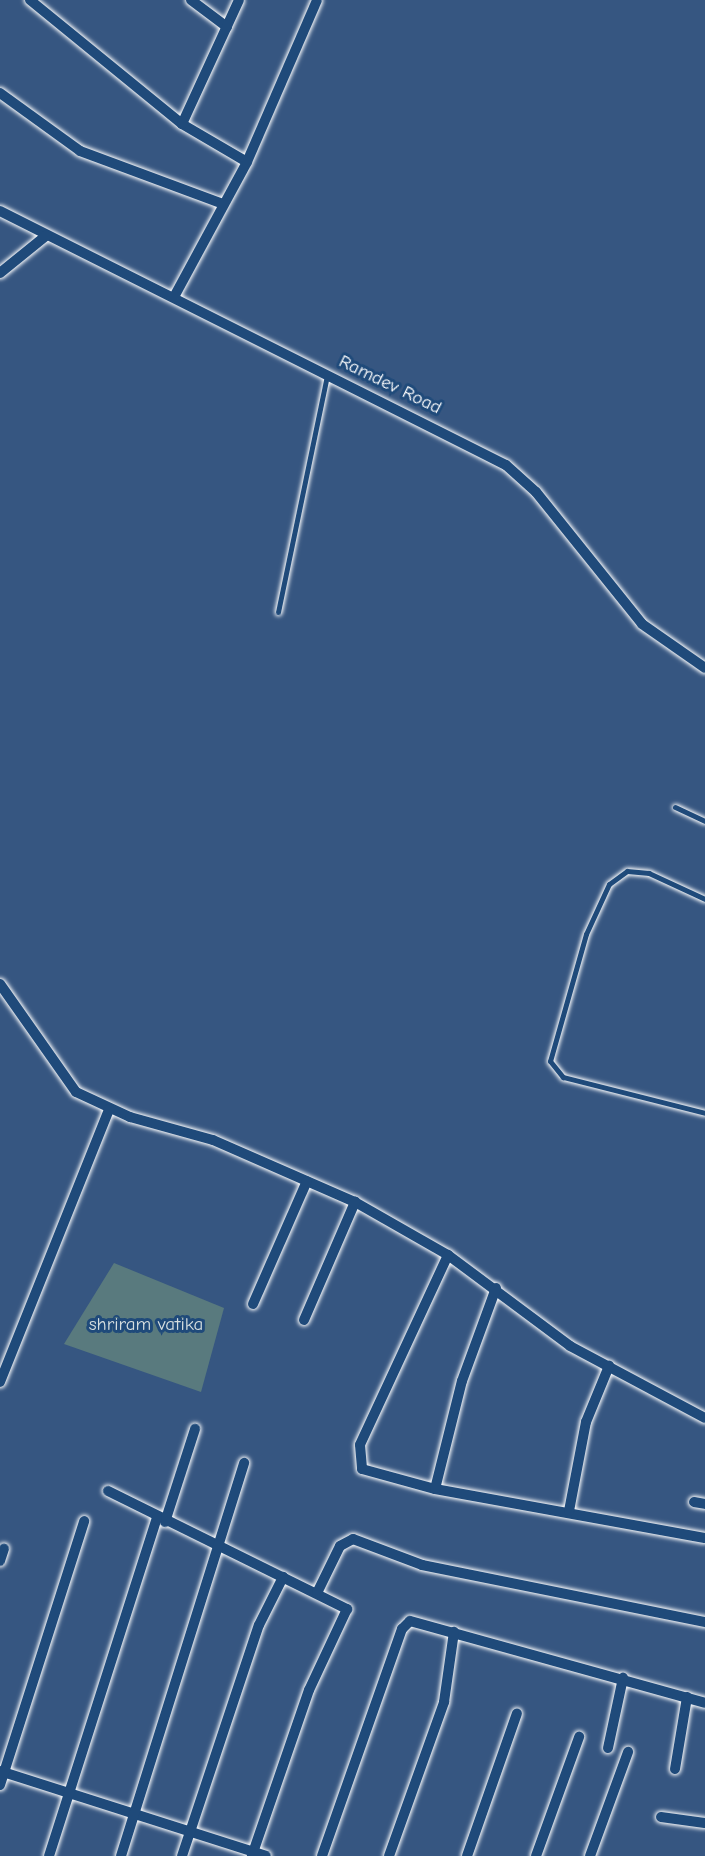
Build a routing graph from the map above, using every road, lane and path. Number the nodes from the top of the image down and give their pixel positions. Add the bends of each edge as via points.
1 (30, 0) edge
2 (191, 0) edge
3 (239, 0) edge
4 (317, 0) edge
5 (227, 27) junction
6 (0, 93) edge
7 (182, 124) junction
8 (247, 162) junction
9 (223, 204) junction
10 (0, 211) edge
11 (47, 234) junction
12 (0, 273) edge
13 (174, 297) junction
14 (327, 373) junction
15 (278, 612) dead end
16 (705, 668) edge
17 (675, 807) dead end
18 (705, 821) edge
19 (705, 900) edge
20 (0, 985) edge
21 (108, 1109) junction
22 (705, 1113) edge
23 (307, 1181) junction
24 (355, 1202) junction
25 (448, 1255) junction
26 (496, 1288) junction
27 (253, 1304) dead end
28 (304, 1320) dead end
29 (609, 1366) junction
30 (0, 1382) edge
31 (705, 1418) edge
32 (195, 1429) dead end
33 (244, 1463) dead end
34 (435, 1489) junction
35 (108, 1491) dead end
36 (569, 1511) junction
37 (161, 1520) junction
38 (84, 1521) dead end
39 (705, 1538) edge
40 (215, 1543) junction
41 (4, 1549) dead end
42 (0, 1561) edge
43 (283, 1577) junction
44 (317, 1592) junction
45 (705, 1622) edge
46 (454, 1632) junction
47 (623, 1678) junction
48 (687, 1697) junction
49 (705, 1703) edge
50 (517, 1713) dead end
51 (579, 1737) dead end
52 (608, 1748) dead end
53 (628, 1752) dead end
54 (675, 1769) dead end
55 (2, 1771) edge
56 (0, 1785) edge
57 (66, 1791) junction
58 (134, 1813) junction
59 (661, 1817) dead end
60 (705, 1823) edge
61 (188, 1829) junction
62 (252, 1854) edge
63 (49, 1856) edge
64 (121, 1856) edge
65 (181, 1856) edge
66 (266, 1856) edge
67 (323, 1856) edge
68 (389, 1856) edge
69 (467, 1856) edge
70 (536, 1856) edge
71 (590, 1856) edge

1 - 7 street
2 - 5 street
3 - 5 street
4 - 8 street
5 - 7 street
6 - 9 street via 80,151
7 - 8 street
8 - 9 street
9 - 13 street
10 - 11 street, Ramdev Road
11 - 12 street
11 - 13 street, Ramdev Road
13 - 14 street, Ramdev Road
14 - 15 lane
14 - 16 street, Ramdev Road via 506,465 536,492 642,624
17 - 18 lane
19 - 22 lane via 637,871 618,875 586,934 550,1061 563,1077
20 - 21 street via 76,1092
21 - 23 street via 213,1140
21 - 30 street
23 - 24 street
23 - 27 street
24 - 25 street
24 - 28 street
25 - 26 street
25 - 34 street via 358,1456 362,1469
26 - 29 street via 570,1346
26 - 34 street via 462,1381
29 - 31 street
29 - 36 street via 586,1422
32 - 37 street
33 - 40 street
34 - 36 street
35 - 37 street
36 - 39 street
37 - 40 street
37 - 57 street
38 - 55 street
40 - 43 street
40 - 58 street
41 - 42 street
43 - 44 street
43 - 61 street via 264,1614
44 - 45 street via 340,1546 354,1539 451,1571
44 - 62 street via 344,1605 348,1613 309,1690
46 - 47 street
46 - 67 street via 410,1621 402,1629
46 - 68 street via 444,1702
47 - 48 street
47 - 52 street
48 - 49 street
48 - 54 street
50 - 69 street
51 - 70 street
53 - 71 street
55 - 56 street
55 - 57 street
57 - 58 street
57 - 63 street
58 - 61 street
58 - 64 street
59 - 60 street
61 - 62 street
61 - 65 street
62 - 66 street

